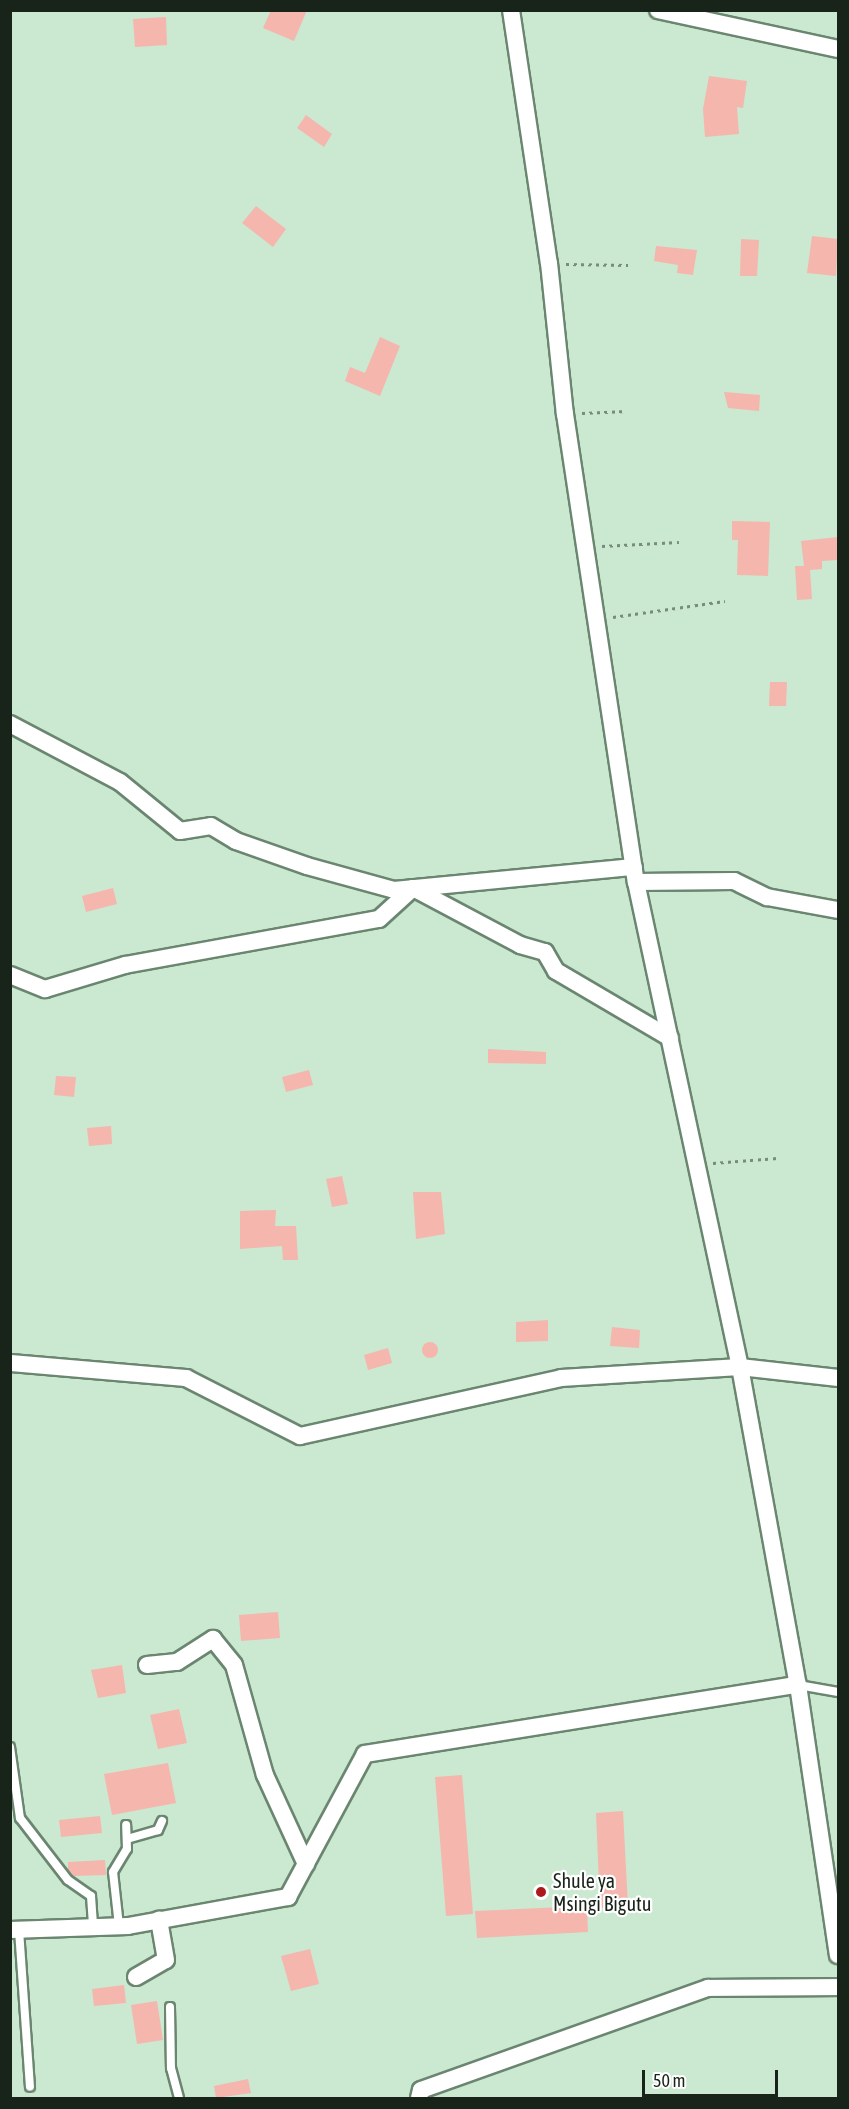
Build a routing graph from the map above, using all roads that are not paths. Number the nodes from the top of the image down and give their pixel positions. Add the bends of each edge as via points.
1 (511, 10) edge
2 (658, 10) edge
3 (838, 49) edge
4 (10, 724) edge
5 (635, 874) junction
6 (413, 888) junction
7 (838, 910) edge
8 (10, 975) edge
9 (670, 1038) junction
10 (10, 1364) edge
11 (740, 1367) junction
12 (838, 1378) edge
13 (147, 1665) dead end
14 (798, 1685) junction
15 (838, 1692) edge
16 (10, 1747) edge
17 (162, 1821) dead end
18 (126, 1825) dead end
19 (127, 1839) junction
20 (306, 1864) junction
21 (159, 1920) junction
22 (119, 1926) junction
23 (93, 1927) junction
24 (15, 1930) edge
25 (838, 1954) edge
26 (136, 1977) dead end
27 (838, 1987) edge
28 (170, 2007) dead end
29 (30, 2087) dead end
30 (178, 2098) edge
31 (419, 2098) edge

1 - 5 street via 549,263 565,414
2 - 3 street
4 - 6 street via 120,782 180,831 211,826 236,841 306,866 394,890
5 - 6 street
5 - 7 street via 734,881 767,897
5 - 9 street
6 - 8 street via 379,920 125,965 45,989
6 - 9 street via 520,945 545,952 556,971
9 - 11 street
10 - 11 street via 186,1378 300,1436 561,1378
11 - 12 street
11 - 14 street
13 - 20 street via 177,1662 213,1639 234,1665 265,1775
14 - 15 lane
14 - 20 street via 365,1754
14 - 25 street
16 - 23 lane via 20,1818 68,1880 91,1896
17 - 19 lane via 158,1830
18 - 19 lane
19 - 22 lane via 127,1849 113,1872
20 - 21 street via 288,1897
21 - 22 street
21 - 26 street via 166,1960
22 - 23 street
23 - 24 street
24 - 29 lane
27 - 31 street via 708,1988 421,2090
28 - 30 lane via 171,2068

